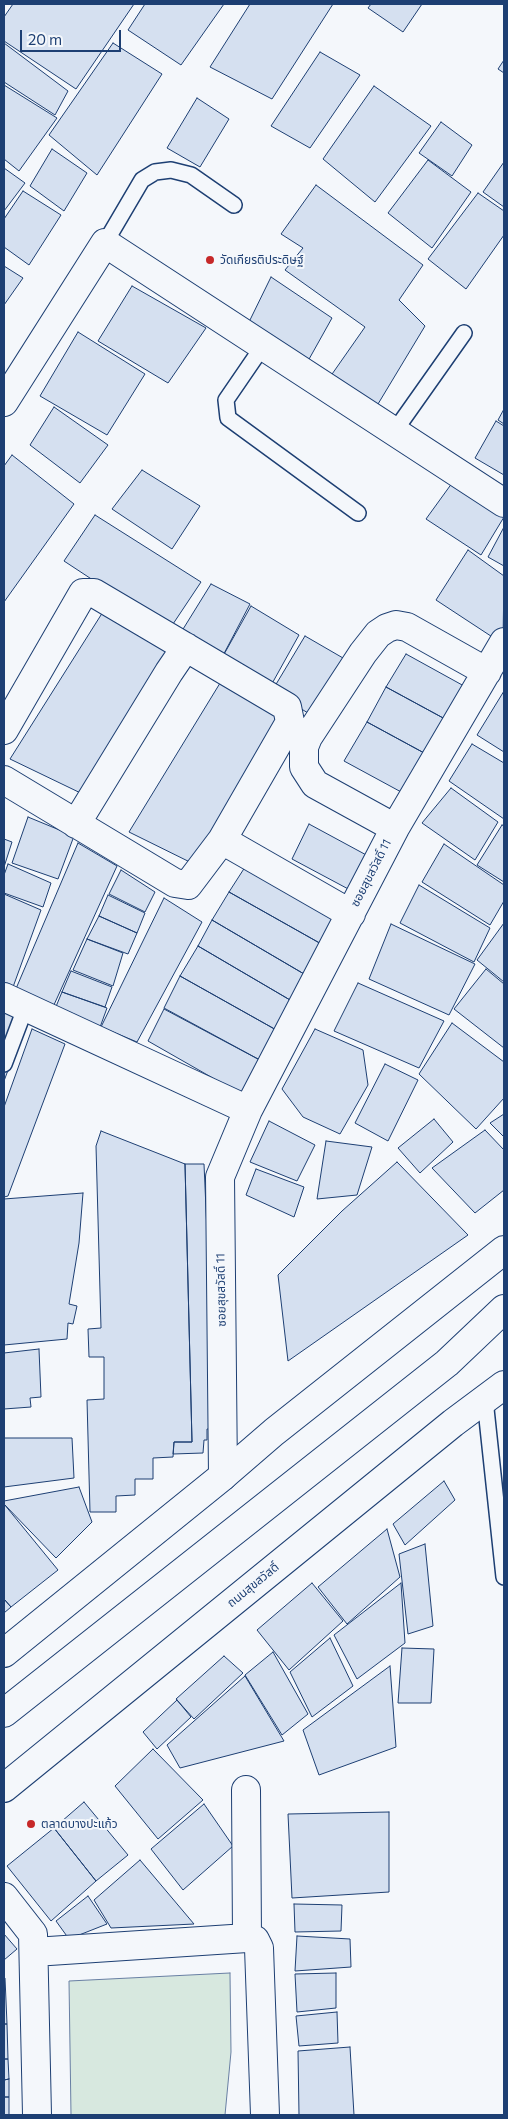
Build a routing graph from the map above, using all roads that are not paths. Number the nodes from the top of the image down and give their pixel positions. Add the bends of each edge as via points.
1 (234, 205) dead end
2 (105, 243) junction
3 (464, 333) dead end
4 (262, 346) junction
5 (4, 402) edge
6 (394, 432) junction
7 (504, 503) edge
8 (358, 513) dead end
9 (504, 642) edge
10 (186, 647) junction
11 (487, 672) junction
12 (4, 730) edge
13 (4, 780) edge
14 (76, 824) junction
15 (394, 828) junction
16 (222, 840) junction
17 (351, 914) junction
18 (15, 1001) edge
19 (4, 1064) edge
20 (248, 1110) junction
21 (504, 1250) edge
22 (504, 1309) edge
23 (504, 1323) edge
24 (447, 1363) junction
25 (504, 1385) edge
26 (486, 1410) dead end
27 (223, 1476) junction
28 (504, 1577) edge
29 (4, 1653) edge
30 (4, 1713) edge
31 (4, 1788) edge
32 (246, 1790) dead end
33 (4, 1897) edge
34 (247, 1938) junction
35 (34, 1952) junction
36 (37, 2115) edge
37 (265, 2115) edge

1 - 2 lane via 191,175 171,170 154,172 142,180
2 - 4 street
2 - 5 street
3 - 6 lane
4 - 6 street
4 - 8 lane via 226,400 228,418
6 - 7 street
9 - 11 street, ซอยสุขสวัสดิ์ 11
10 - 12 street via 94,593 83,593
10 - 14 street
10 - 16 street via 287,707 290,722
11 - 15 street, ซอยสุขสวัสดิ์ 11
11 - 15 street via 406,627 396,625 378,634 363,653 308,737 304,747 304,768 315,784
13 - 14 street
14 - 16 street via 175,883 188,885
15 - 17 street, ซอยสุขสวัสดิ์ 11
16 - 17 street
17 - 20 street, ซอยสุขสวัสดิ์ 11
18 - 19 lane
18 - 20 street
20 - 27 street, ซอยสุขสวัสดิ์ 11 via 220,1177
21 - 27 street
22 - 24 street
23 - 24 street
24 - 30 street
25 - 31 street, ถนนสุขสวัสดิ์
26 - 28 lane
27 - 29 street
32 - 34 street
33 - 35 street via 33,1934
34 - 35 street
34 - 37 street via 255,1940 259,1948
35 - 36 street

